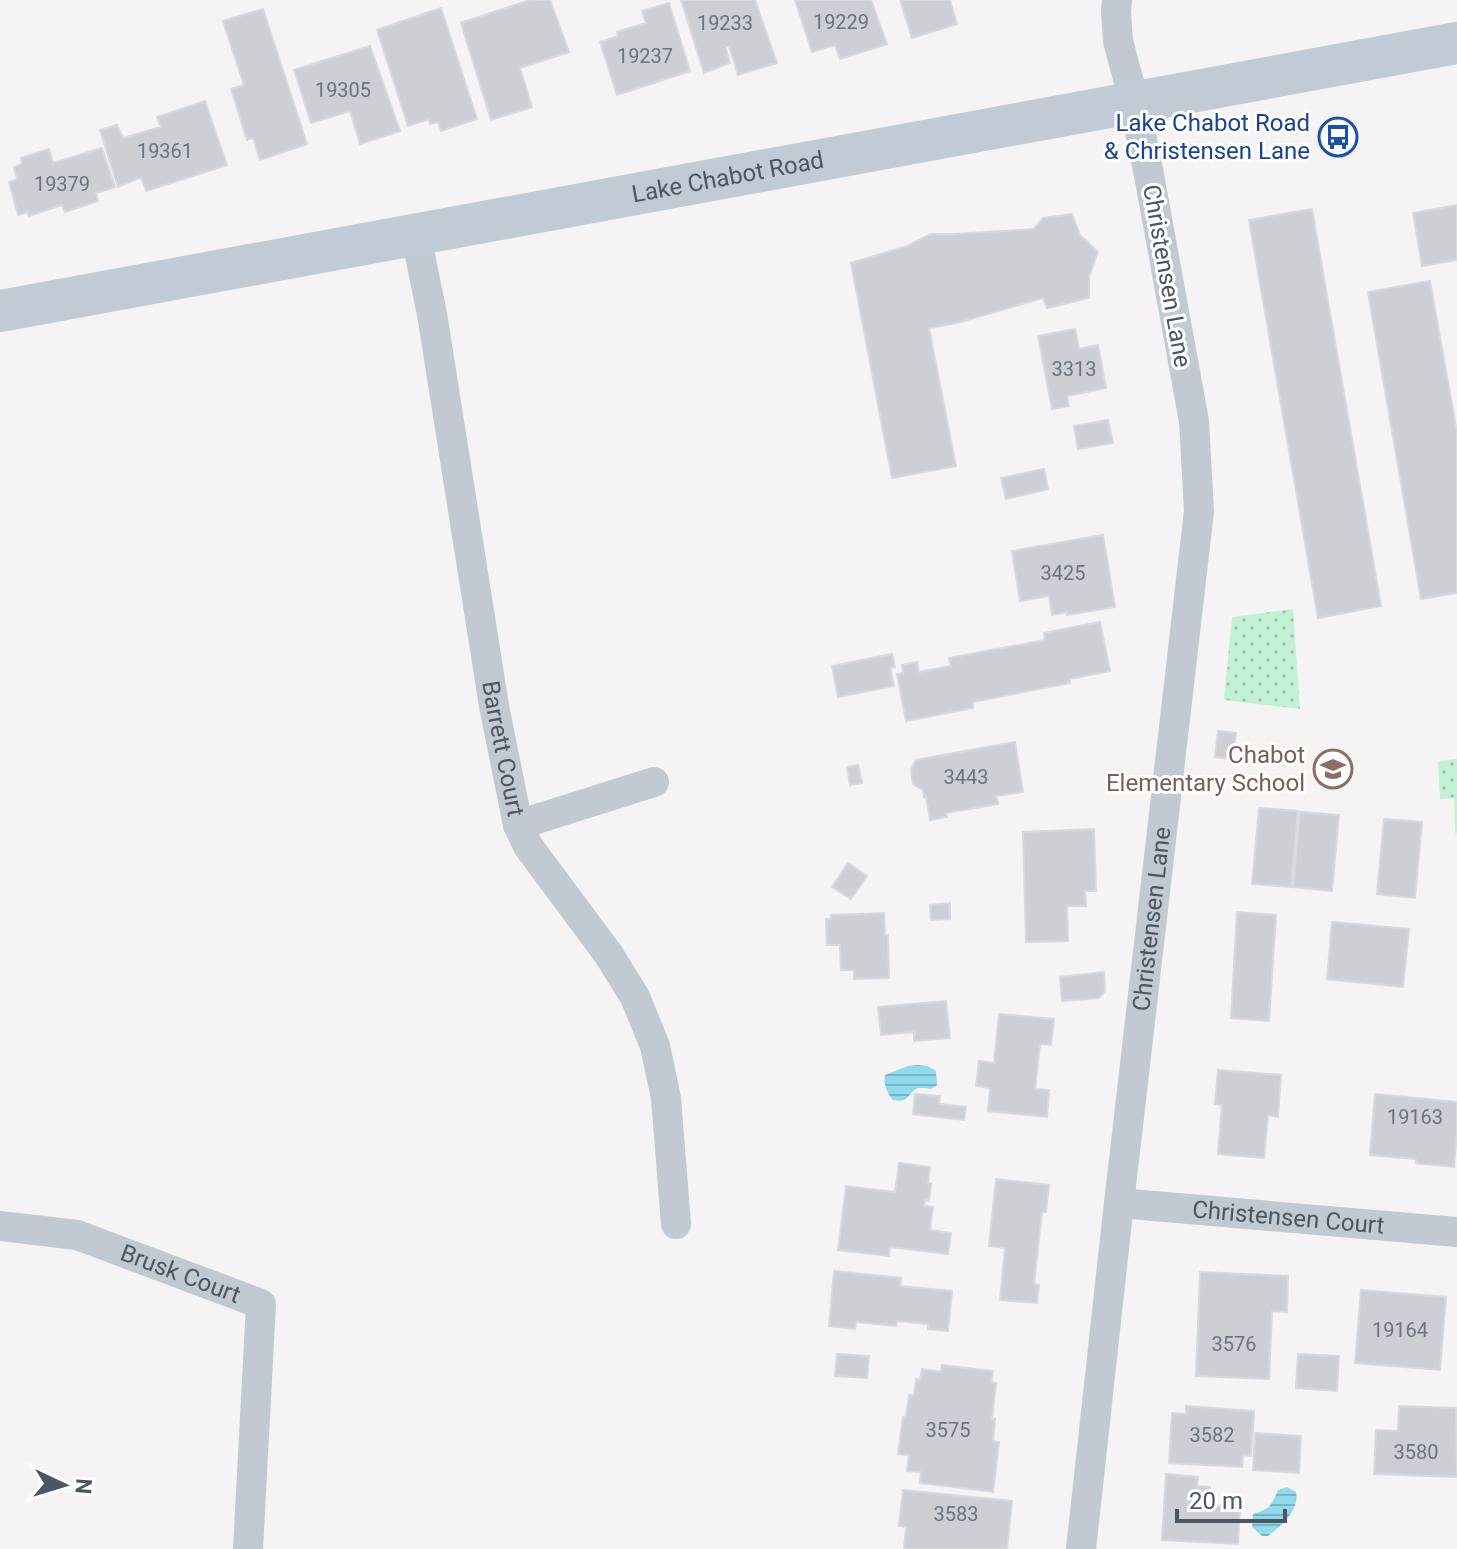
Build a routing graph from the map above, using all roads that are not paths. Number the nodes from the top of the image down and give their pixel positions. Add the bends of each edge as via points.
1 (1117, 0) edge
2 (1457, 43) edge
3 (1134, 101) junction
4 (416, 236) junction
5 (0, 311) edge
6 (654, 782) dead end
7 (518, 825) junction
8 (1119, 1203) junction
9 (676, 1224) dead end
10 (0, 1226) edge
11 (1457, 1232) edge
12 (248, 1549) edge
13 (1081, 1549) edge

1 - 3 street, Christensen Lane via 1118,41
2 - 3 main road, Lake Chabot Road
3 - 4 main road, Lake Chabot Road
3 - 8 street, Christensen Lane via 1194,421 1199,511
4 - 5 main road, Lake Chabot Road
4 - 7 street, Barrett Court
6 - 7 street
7 - 9 street, Barrett Court via 609,955 635,997 655,1046 666,1098
8 - 11 street, Christensen Court
8 - 13 street, Christensen Lane
10 - 12 street, Brusk Court via 77,1235 261,1304

